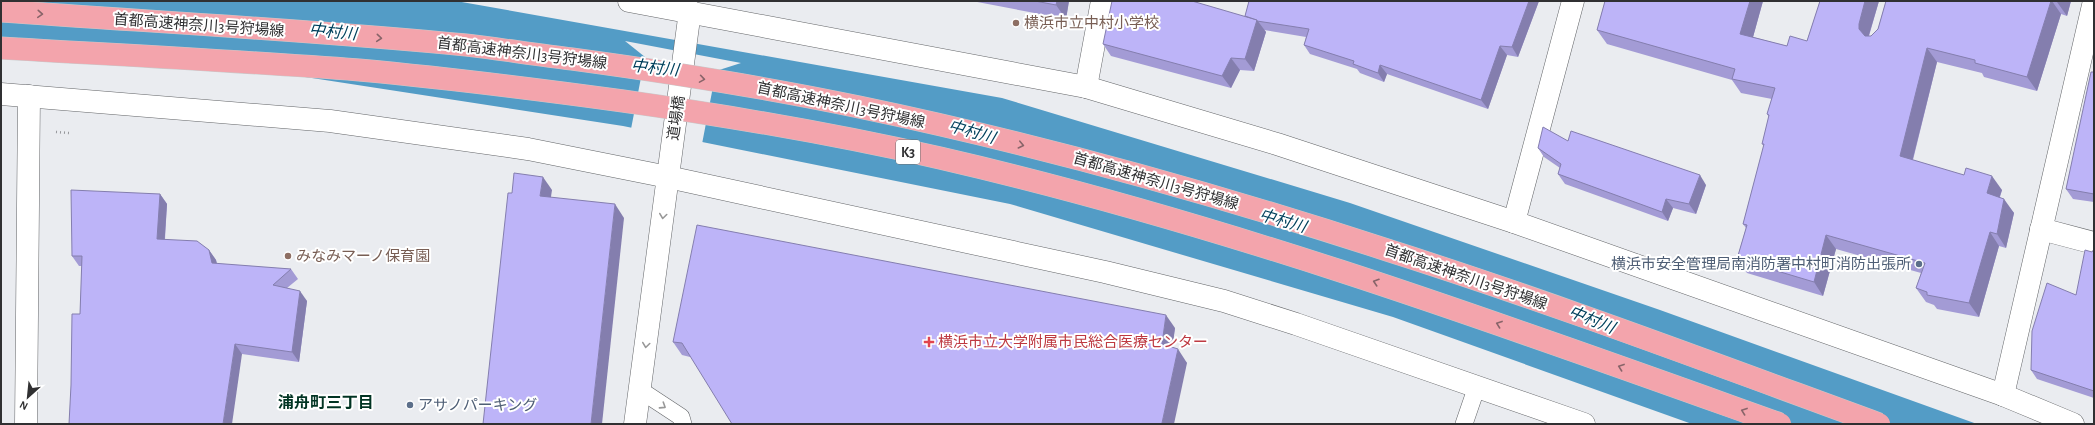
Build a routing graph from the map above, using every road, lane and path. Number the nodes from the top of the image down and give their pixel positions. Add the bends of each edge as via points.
1 (629, 1) edge
2 (1102, 1) edge
3 (1573, 1) edge
4 (2094, 1) edge
5 (690, 11) junction
6 (1, 12) edge
7 (1, 48) edge
8 (2087, 65) edge
9 (1086, 87) junction
10 (1, 94) edge
11 (29, 96) junction
12 (668, 177) junction
13 (1514, 222) junction
14 (2041, 229) junction
15 (2094, 243) edge
16 (1477, 386) junction
17 (640, 390) junction
18 (2003, 395) junction
19 (26, 424) edge
20 (635, 424) edge
21 (683, 424) edge
22 (1464, 424) edge
23 (1584, 424) edge
24 (1780, 424) edge
25 (1879, 424) edge
26 (2073, 424) edge

1 - 5 street
2 - 9 street
3 - 13 street
4 - 8 street
5 - 9 street
5 - 12 street, 道場橋
6 -> 25 highway, 首都高速神奈川3号狩場線 / K3, bridge via 338,34 472,46 624,66 766,89 862,108 1093,162 1390,250
24 -> 7 highway, 首都高速神奈川3号狩場線 / K3, bridge via 1448,306 1269,247 1078,192 938,157 786,127 533,89 360,70
8 - 14 street
9 - 13 street via 1277,144
10 - 11 street
11 - 12 street via 330,121 528,149
11 - 19 street
12 - 16 street via 1105,272 1224,301
12 -> 17 street, 道場橋
13 - 18 street
14 - 15 street
14 - 18 street
16 - 22 lane
16 - 23 street
17 - 20 street, 道場橋
17 -> 21 lane via 681,417
18 - 26 street

